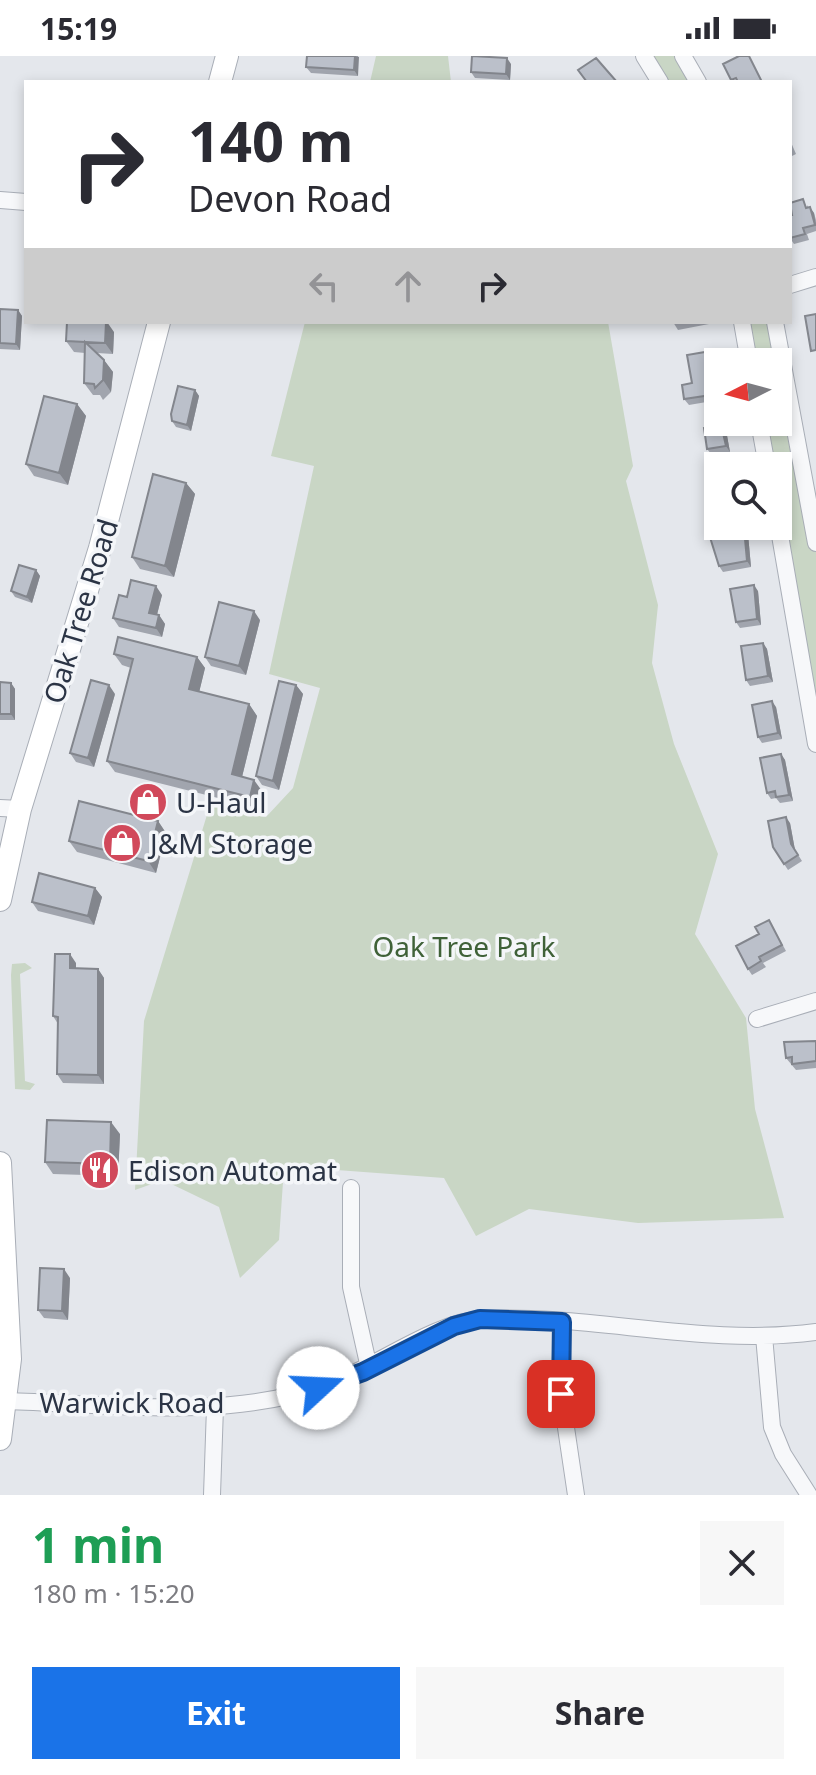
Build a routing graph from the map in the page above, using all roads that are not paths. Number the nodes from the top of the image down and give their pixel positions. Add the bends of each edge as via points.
1 (227, 56) edge
2 (644, 56) edge
3 (683, 56) edge
4 (221, 80) edge
5 (659, 80) edge
6 (697, 80) edge
7 (0, 200) edge
8 (24, 202) edge
9 (816, 277) edge
10 (792, 284) edge
11 (158, 324) edge
12 (742, 324) edge
13 (775, 324) edge
14 (747, 348) edge
15 (782, 540) edge
16 (816, 543) edge
17 (809, 657) edge
18 (816, 744) edge
19 (10, 808) edge
20 (0, 900) edge
21 (816, 1001) edge
22 (757, 1019) dead end
23 (0, 1163) edge
24 (351, 1188) dead end
25 (4, 1294) edge
26 (562, 1322) junction
27 (816, 1332) edge
28 (764, 1336) junction
29 (369, 1368) junction
30 (7, 1401) junction
31 (215, 1407) junction
32 (0, 1439) edge
33 (212, 1495) edge
34 (576, 1495) edge
35 (809, 1495) edge

1 - 4 main road
2 - 5 street
3 - 6 street
7 - 8 street
9 - 10 street
11 - 19 main road, Oak Tree Road via 100,548
12 - 14 street
13 - 16 street
15 - 17 street
17 - 18 street
19 - 20 main road, Oak Tree Road
21 - 22 street
23 - 25 main road
24 - 29 street via 351,1287
25 - 30 main road
26 - 28 street, Warwick Road
26 - 29 street, Warwick Road via 480,1319 433,1334
26 - 34 street via 561,1394
27 - 28 street, Warwick Road
28 - 35 street via 772,1427
29 - 31 street, Warwick Road via 318,1388
30 - 31 street, Warwick Road
30 - 32 main road
31 - 33 street

